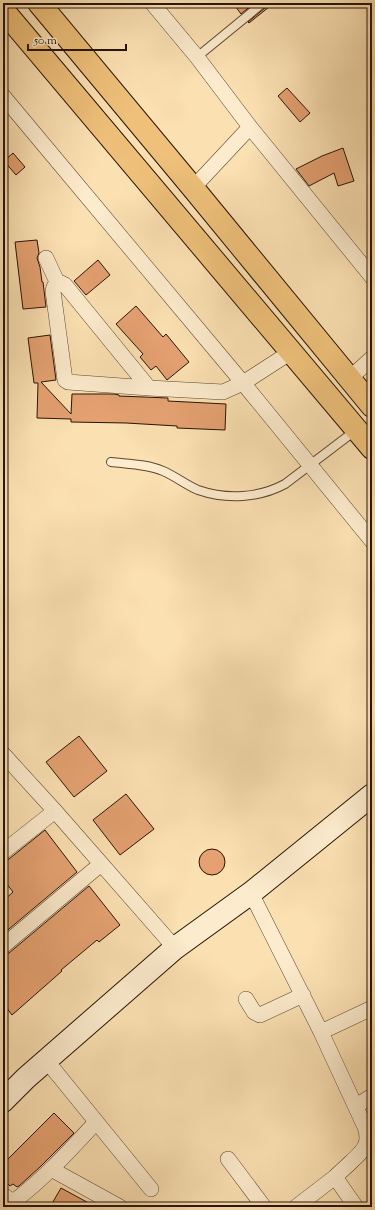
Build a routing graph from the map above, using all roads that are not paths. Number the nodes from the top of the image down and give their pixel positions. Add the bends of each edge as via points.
1 (39, 3) edge
2 (152, 3) edge
3 (263, 3) edge
4 (3, 10) edge
5 (197, 57) junction
6 (3, 96) edge
7 (250, 127) junction
8 (194, 188) junction
9 (46, 258) dead end
10 (372, 277) edge
11 (58, 284) junction
12 (290, 352) junction
13 (372, 358) edge
14 (349, 379) junction
15 (243, 383) junction
16 (149, 388) junction
17 (372, 406) edge
18 (357, 430) junction
19 (372, 448) edge
20 (111, 462) dead end
21 (310, 466) junction
22 (372, 541) edge
23 (4, 757) edge
24 (372, 795) edge
25 (55, 811) junction
26 (3, 852) edge
27 (101, 864) junction
28 (252, 893) junction
29 (3, 946) edge
30 (175, 948) junction
31 (303, 995) junction
32 (246, 999) dead end
33 (372, 1008) edge
34 (321, 1032) junction
35 (46, 1060) junction
36 (372, 1096) edge
37 (3, 1101) edge
38 (356, 1106) junction
39 (96, 1122) junction
40 (228, 1159) dead end
41 (51, 1169) junction
42 (334, 1178) junction
43 (151, 1189) dead end
44 (13, 1201) edge
45 (120, 1207) edge
46 (264, 1207) edge
47 (296, 1207) edge
48 (356, 1207) edge

1 - 8 main road
2 - 5 street
3 - 5 lane
4 - 12 main road
5 - 7 street
6 - 15 street
7 - 8 street
7 - 10 street
8 - 14 main road
9 - 11 street
11 - 16 street via 65,285
11 - 16 street via 54,291 65,380
12 - 15 street
12 - 18 main road
13 - 14 street
14 - 17 main road
15 - 16 street via 219,392
15 - 21 street
18 - 19 main road
18 - 21 lane
20 - 21 lane via 161,470 197,489 229,496 256,495 275,490
21 - 22 street
23 - 25 street
24 - 28 street
25 - 26 street
25 - 27 street
27 - 29 street
27 - 30 street
28 - 30 street
28 - 31 street
30 - 35 street
31 - 32 street via 260,1014 254,1012
31 - 34 street
33 - 34 street
34 - 38 street
35 - 37 street
35 - 39 street
36 - 38 street
38 - 42 street via 368,1134 367,1143 364,1150
39 - 41 street
39 - 43 street
40 - 46 street
41 - 44 street
41 - 45 street
42 - 47 street
42 - 48 street

